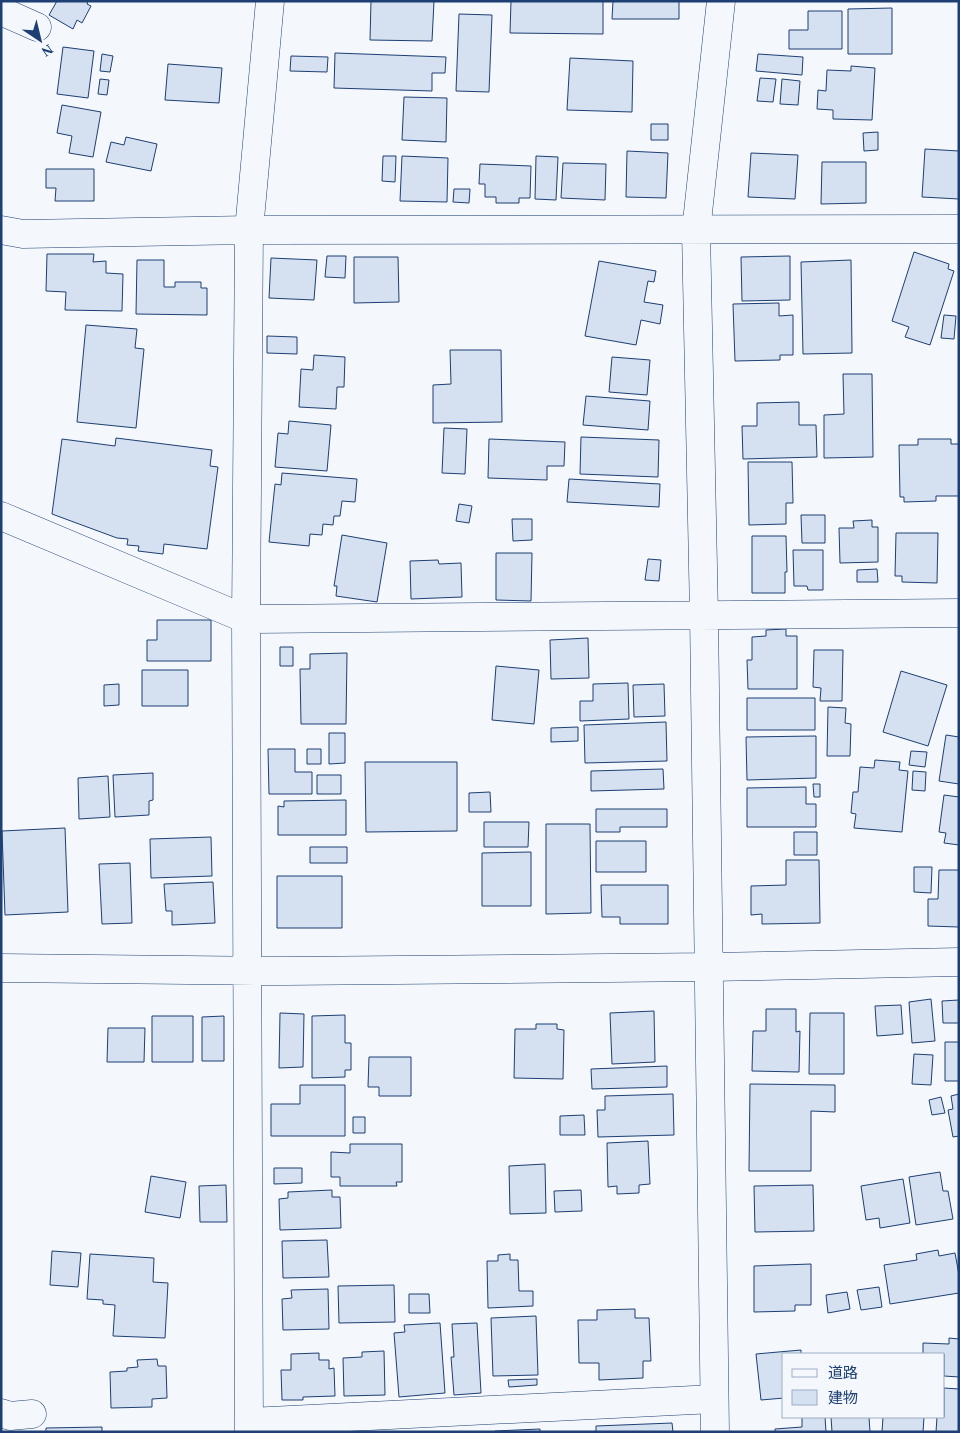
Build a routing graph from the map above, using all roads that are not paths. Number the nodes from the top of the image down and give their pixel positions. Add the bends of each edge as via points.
1 (270, 1) edge
2 (721, 1) edge
3 (1, 12) edge
4 (37, 27) dead end
5 (959, 229) edge
6 (1, 230) edge
7 (249, 230) junction
8 (696, 231) junction
9 (1, 516) edge
10 (959, 613) edge
11 (704, 615) junction
12 (246, 619) junction
13 (959, 962) edge
14 (709, 967) junction
15 (1, 968) edge
16 (246, 971) junction
17 (714, 1399) junction
18 (1, 1413) edge
19 (32, 1414) dead end
20 (249, 1427) edge
21 (714, 1432) edge

1 - 7 street
2 - 8 street
3 - 4 street
5 - 8 street
6 - 7 street via 23,234
7 - 8 street
7 - 12 street
8 - 11 street
9 - 12 street
10 - 11 street
11 - 12 street
11 - 14 street
12 - 16 street
13 - 14 street
14 - 16 street
14 - 17 street
15 - 16 street
16 - 20 street
17 - 20 street
17 - 21 street
18 - 19 street via 10,1416

